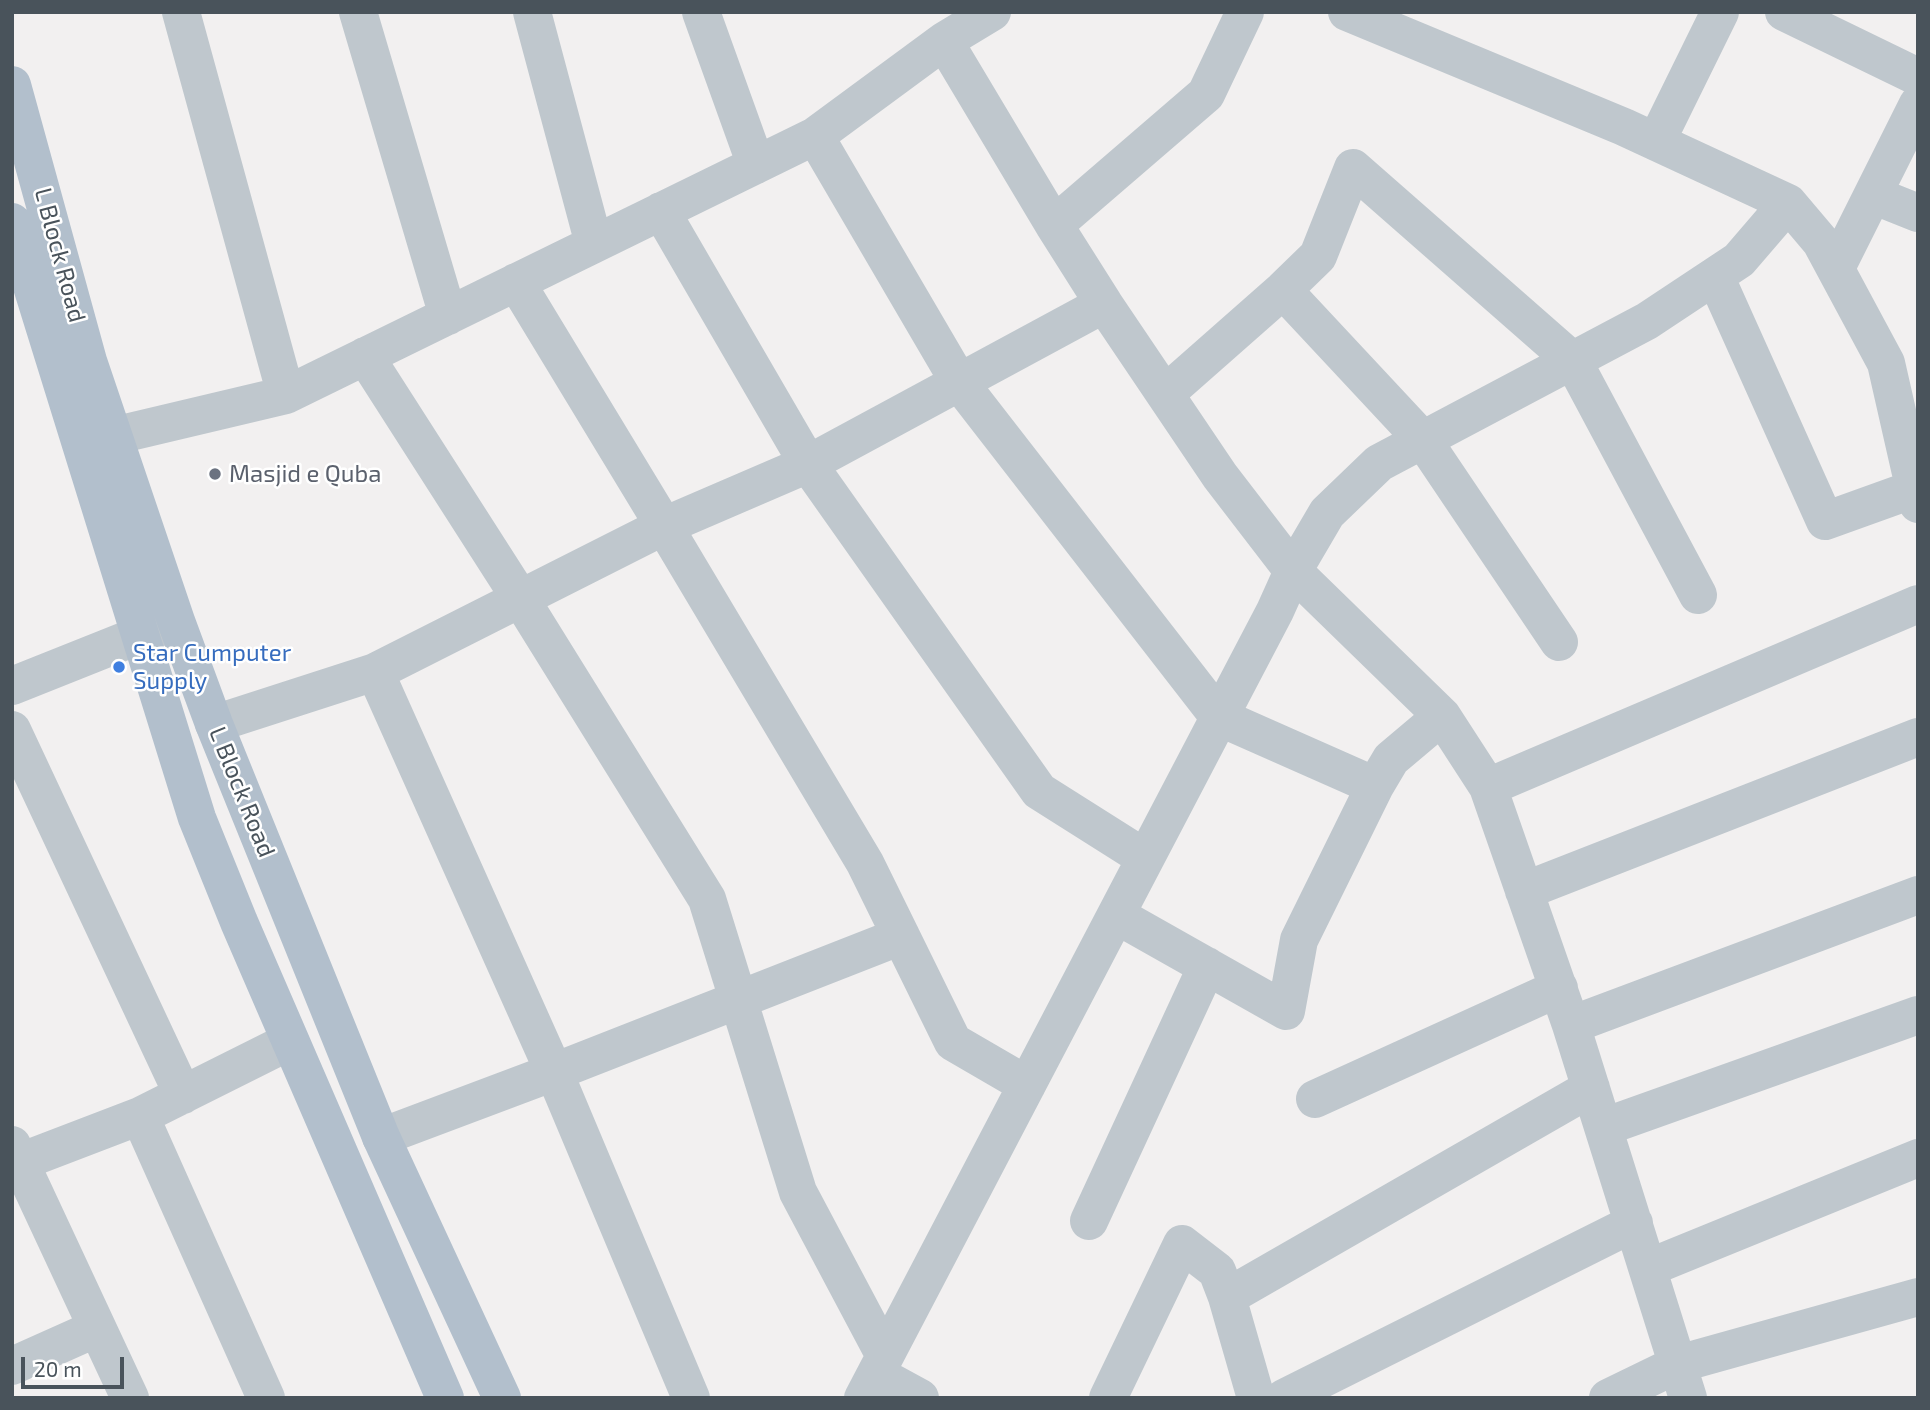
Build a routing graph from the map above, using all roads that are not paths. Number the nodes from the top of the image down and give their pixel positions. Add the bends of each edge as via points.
1 (181, 12) edge
2 (358, 12) edge
3 (532, 12) edge
4 (702, 12) edge
5 (992, 12) edge
6 (1245, 12) edge
7 (1347, 12) edge
8 (1720, 12) edge
9 (1784, 12) edge
10 (944, 41) junction
11 (1918, 77) edge
12 (12, 85) edge
13 (1918, 104) edge
14 (815, 136) junction
15 (1657, 142) junction
16 (756, 165) junction
17 (1872, 195) junction
18 (1788, 203) junction
19 (29, 209) edge
20 (661, 211) junction
21 (1918, 214) edge
22 (12, 222) edge
23 (1054, 226) junction
24 (594, 244) junction
25 (1836, 268) junction
26 (1715, 276) junction
27 (516, 282) junction
28 (1283, 290) junction
29 (1104, 304) junction
30 (447, 316) junction
31 (365, 356) junction
32 (1573, 360) junction
33 (1902, 370) edge
34 (959, 382) junction
35 (1164, 394) junction
36 (286, 395) junction
37 (113, 436) junction
38 (1423, 440) junction
39 (808, 464) junction
40 (1916, 496) edge
41 (664, 526) junction
42 (1293, 571) junction
43 (1698, 595) dead end
44 (520, 598) junction
45 (1918, 604) edge
46 (176, 621) junction
47 (139, 635) junction
48 (1559, 642) dead end
49 (375, 672) junction
50 (12, 686) edge
51 (1442, 716) junction
52 (1219, 718) junction
53 (214, 724) junction
54 (12, 730) edge
55 (1918, 737) edge
56 (1375, 786) junction
57 (1488, 787) junction
58 (1145, 858) junction
59 (1524, 891) junction
60 (1918, 895) edge
61 (1116, 915) junction
62 (901, 936) junction
63 (1207, 966) junction
64 (1559, 988) junction
65 (739, 1000) junction
66 (1918, 1015) edge
67 (1571, 1024) junction
68 (290, 1041) junction
69 (554, 1072) junction
70 (1027, 1085) junction
71 (1591, 1088) junction
72 (183, 1095) junction
73 (1315, 1099) dead end
74 (141, 1116) junction
75 (1604, 1127) junction
76 (381, 1137) junction
77 (15, 1157) edge
78 (1918, 1158) edge
79 (1089, 1221) dead end
80 (1634, 1223) junction
81 (1648, 1268) junction
82 (1227, 1297) junction
83 (1918, 1297) edge
84 (97, 1328) junction
85 (12, 1366) edge
86 (875, 1376) edge
87 (1684, 1381) edge
88 (130, 1398) edge
89 (266, 1398) edge
90 (445, 1398) edge
91 (502, 1398) edge
92 (691, 1398) edge
93 (920, 1398) edge
94 (1108, 1398) edge
95 (1256, 1398) edge
96 (1283, 1398) edge
97 (1608, 1398) edge

1 - 36 street
2 - 30 street
3 - 24 street
4 - 16 street
5 - 10 street
6 - 23 street via 1206,93
7 - 15 street
8 - 15 street
9 - 11 street
10 - 14 street
10 - 23 street
12 - 19 main road, L Block Road
13 - 17 street
14 - 16 street
14 - 34 street
15 - 18 street
16 - 20 street
17 - 21 street
17 - 25 street
18 - 25 street
18 - 26 street via 1739,260
19 - 37 main road, L Block Road
20 - 24 street
20 - 39 street
22 - 47 main road, L Block Road
23 - 29 street
24 - 27 street
25 - 33 street
26 - 32 street via 1647,321
26 - 40 street via 1825,521
27 - 30 street
27 - 41 street
28 - 32 street via 1318,256 1353,168
28 - 35 street
28 - 38 street
29 - 34 street
29 - 35 street
30 - 31 street
31 - 36 street
31 - 44 street
32 - 38 street
32 - 43 street
33 - 40 street
34 - 39 street
34 - 52 street
35 - 42 street
36 - 37 street
37 - 46 main road, L Block Road
38 - 42 street via 1379,463 1327,513
38 - 48 street
39 - 41 street
39 - 58 street via 1040,791
41 - 44 street
41 - 62 street via 865,863
42 - 51 street
42 - 52 street
44 - 49 street
44 - 65 street via 707,899
45 - 57 street
46 - 47 street
46 - 53 main road, L Block Road
47 - 50 street
47 - 68 main road, L Block Road via 197,818
49 - 53 street
49 - 69 street
51 - 56 street via 1391,759
51 - 57 street
52 - 56 street
52 - 58 street
53 - 76 main road, L Block Road
54 - 72 street
55 - 59 street
56 - 63 street via 1299,940 1286,1011
57 - 59 street
58 - 61 street
59 - 64 street
60 - 67 street
61 - 63 street
61 - 70 street
62 - 65 street
62 - 70 street via 953,1042
63 - 79 street
64 - 67 street
64 - 73 street
65 - 69 street
65 - 86 street via 797,1192
66 - 75 street
67 - 71 street
68 - 72 street
68 - 90 main road, L Block Road
69 - 76 street
69 - 92 street
70 - 86 street
71 - 75 street
71 - 82 street
72 - 74 street
74 - 77 street
74 - 89 street
75 - 80 street
76 - 91 main road, L Block Road
77 - 84 street
78 - 81 street
80 - 81 street
80 - 96 street
81 - 87 street
82 - 94 street via 1217,1271 1182,1244
82 - 95 street
83 - 87 street
84 - 85 street
84 - 88 street
86 - 93 street
87 - 97 street

